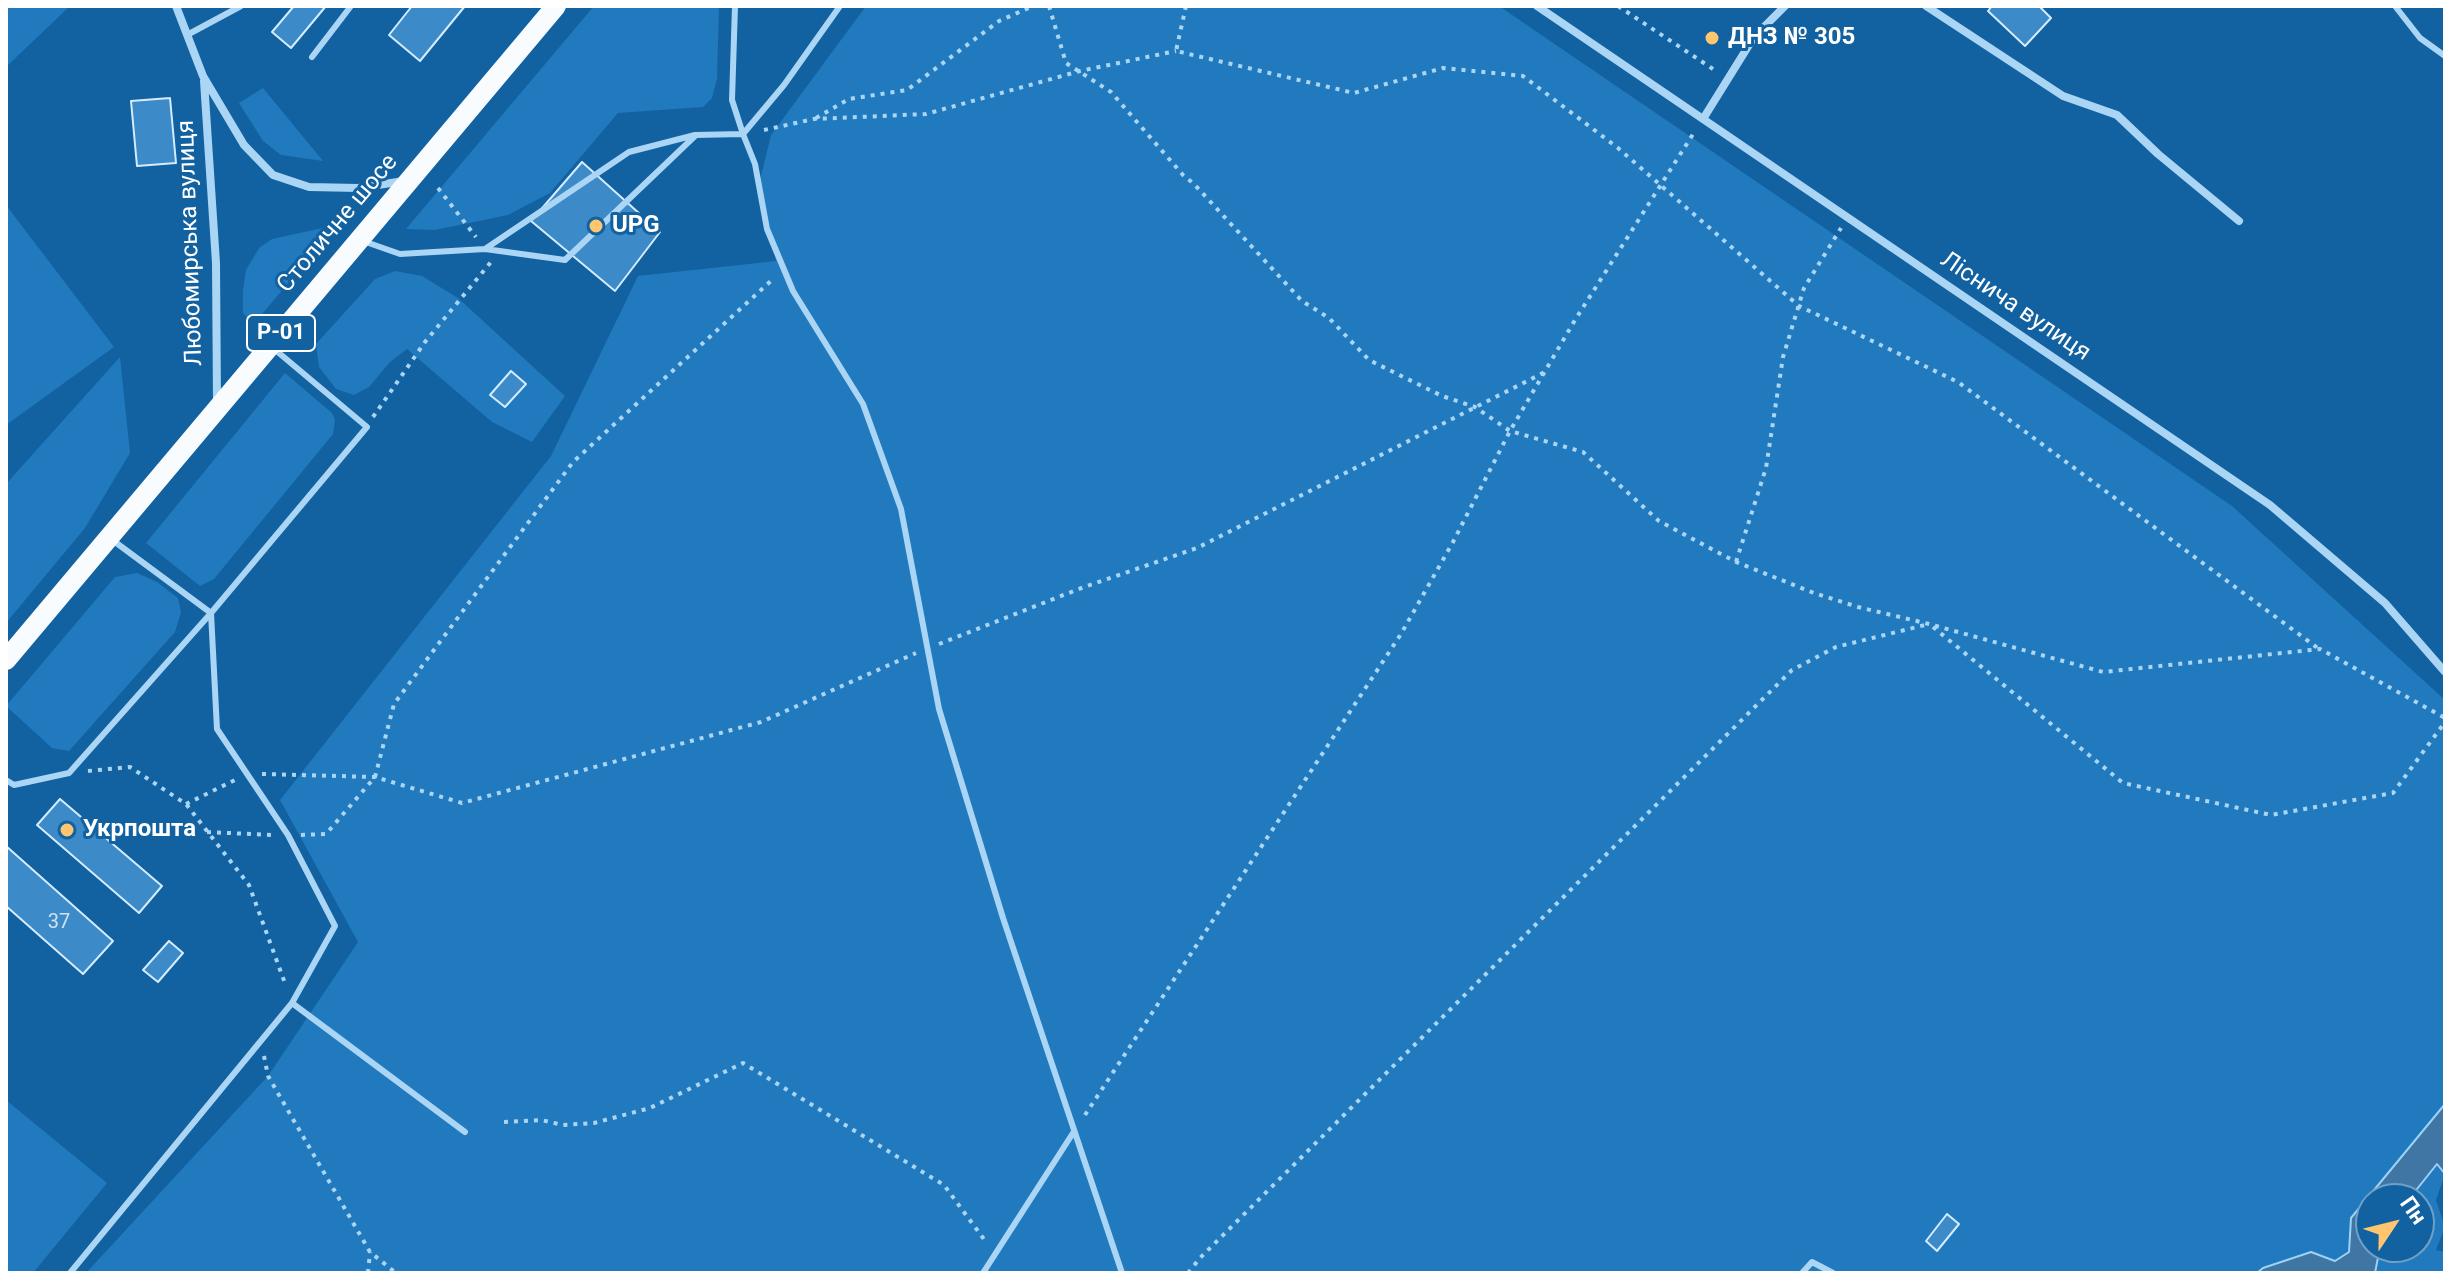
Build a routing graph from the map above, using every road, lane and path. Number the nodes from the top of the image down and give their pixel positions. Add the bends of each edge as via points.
1 (176, 6) edge
2 (241, 6) edge
3 (351, 6) edge
4 (556, 6) edge
5 (735, 6) edge
6 (840, 6) edge
7 (1033, 6) edge
8 (1049, 6) edge
9 (1186, 6) edge
10 (1537, 6) edge
11 (1618, 6) edge
12 (1785, 6) edge
13 (1926, 6) edge
14 (2395, 6) edge
15 (187, 35) junction
16 (1176, 51) junction
17 (2445, 56) edge
18 (312, 57) dead end
19 (1080, 71) junction
20 (203, 76) junction
21 (1728, 78) junction
22 (814, 119) junction
23 (1703, 119) junction
24 (743, 134) junction
25 (695, 135) junction
26 (409, 181) junction
27 (1660, 185) junction
28 (438, 188) dead end
29 (1847, 218) junction
30 (2239, 221) dead end
31 (359, 240) junction
32 (485, 249) junction
33 (501, 251) junction
34 (784, 270) junction
35 (1799, 306) junction
36 (270, 346) junction
37 (1545, 372) junction
38 (1475, 407) junction
39 (217, 408) junction
40 (367, 427) junction
41 (1510, 431) junction
42 (108, 537) junction
43 (1736, 562) junction
44 (211, 613) junction
45 (1929, 624) junction
46 (928, 648) junction
47 (2320, 649) junction
48 (6, 660) edge
49 (2445, 672) edge
50 (2445, 720) edge
51 (69, 773) junction
52 (248, 774) junction
53 (375, 777) junction
54 (6, 780) edge
55 (186, 804) junction
56 (207, 832) junction
57 (288, 835) junction
58 (292, 1003) junction
59 (261, 1042) junction
60 (504, 1122) dead end
61 (465, 1132) dead end
62 (1073, 1133) junction
63 (370, 1252) junction
64 (995, 1255) junction
65 (70, 1273) edge
66 (368, 1273) edge
67 (396, 1273) edge
68 (983, 1273) edge
69 (1122, 1273) edge
70 (1188, 1273) edge
71 (1802, 1273) edge
72 (1833, 1273) edge

1 - 15 street, Любомирська вулиця
2 - 15 lane
3 - 18 lane
4 - 26 main road, Столичне шосе / Р-01
5 - 24 lane via 732,100
6 - 24 lane
7 - 22 path via 999,21 907,90 849,99
8 - 19 path via 1066,63
9 - 16 path
10 - 23 street, Ліснича вулиця
11 - 21 path
12 - 21 street via 1754,37
13 - 30 street via 2063,96 2117,115
14 - 17 lane via 2420,38
15 - 20 street, Любомирська вулиця
16 - 19 path
16 - 27 path via 1354,93 1443,68 1523,76
19 - 22 path via 926,114
19 - 38 path via 1111,92 1302,301 1329,318 1369,360
20 - 26 street, Любомирська вулиця via 244,145 273,175 309,187
20 - 39 street, Любомирська вулиця via 216,263
21 - 23 street
22 - 24 path
23 - 27 path
23 - 29 street, Ліснича вулиця
24 - 25 lane
24 - 34 lane via 755,164 767,229
25 - 32 lane via 629,152
25 - 33 lane via 565,260
26 - 31 main road, Столичне шосе / Р-01
27 - 35 path
27 - 37 path
28 - 32 path
29 - 35 path via 1804,288
29 - 49 street, Ліснича вулиця via 2270,505 2385,603
31 - 32 lane via 400,254
31 - 36 main road, Столичне шосе / Р-01
32 - 33 lane
33 - 40 path via 425,342
34 - 46 lane via 863,404 901,509
34 - 53 path via 573,462 394,704
35 - 43 path via 1783,357 1766,468
35 - 47 path via 1958,382
36 - 39 main road, Столичне шосе / Р-01
36 - 40 lane
37 - 38 path
37 - 41 path
38 - 41 path
38 - 46 path via 1197,548
39 - 42 main road, Столичне шосе / Р-01
40 - 44 lane
41 - 43 path via 1583,452 1659,521
41 - 62 path via 1401,634
42 - 44 lane
42 - 48 main road, Столичне шосе / Р-01
43 - 45 path via 1814,593
44 - 51 lane
44 - 52 lane via 217,729
45 - 47 path via 2103,672
45 - 50 path via 2123,783 2271,815 2393,793
45 - 70 path via 1836,647 1792,670
46 - 53 path via 761,722 462,803
46 - 62 lane via 939,709
47 - 50 path
51 - 54 lane via 14,785
51 - 55 path via 130,767
52 - 53 path
52 - 55 path
52 - 57 lane
53 - 57 path via 326,834
55 - 56 path
56 - 57 path
56 - 58 path via 249,885
57 - 58 lane via 335,926
58 - 59 lane
58 - 61 lane
59 - 63 path via 268,1076
59 - 65 lane
60 - 64 path via 594,1123 650,1108 743,1063 944,1185
62 - 64 lane
62 - 69 lane
63 - 66 path
63 - 67 path
64 - 68 lane
71 - 72 lane via 1812,1262

